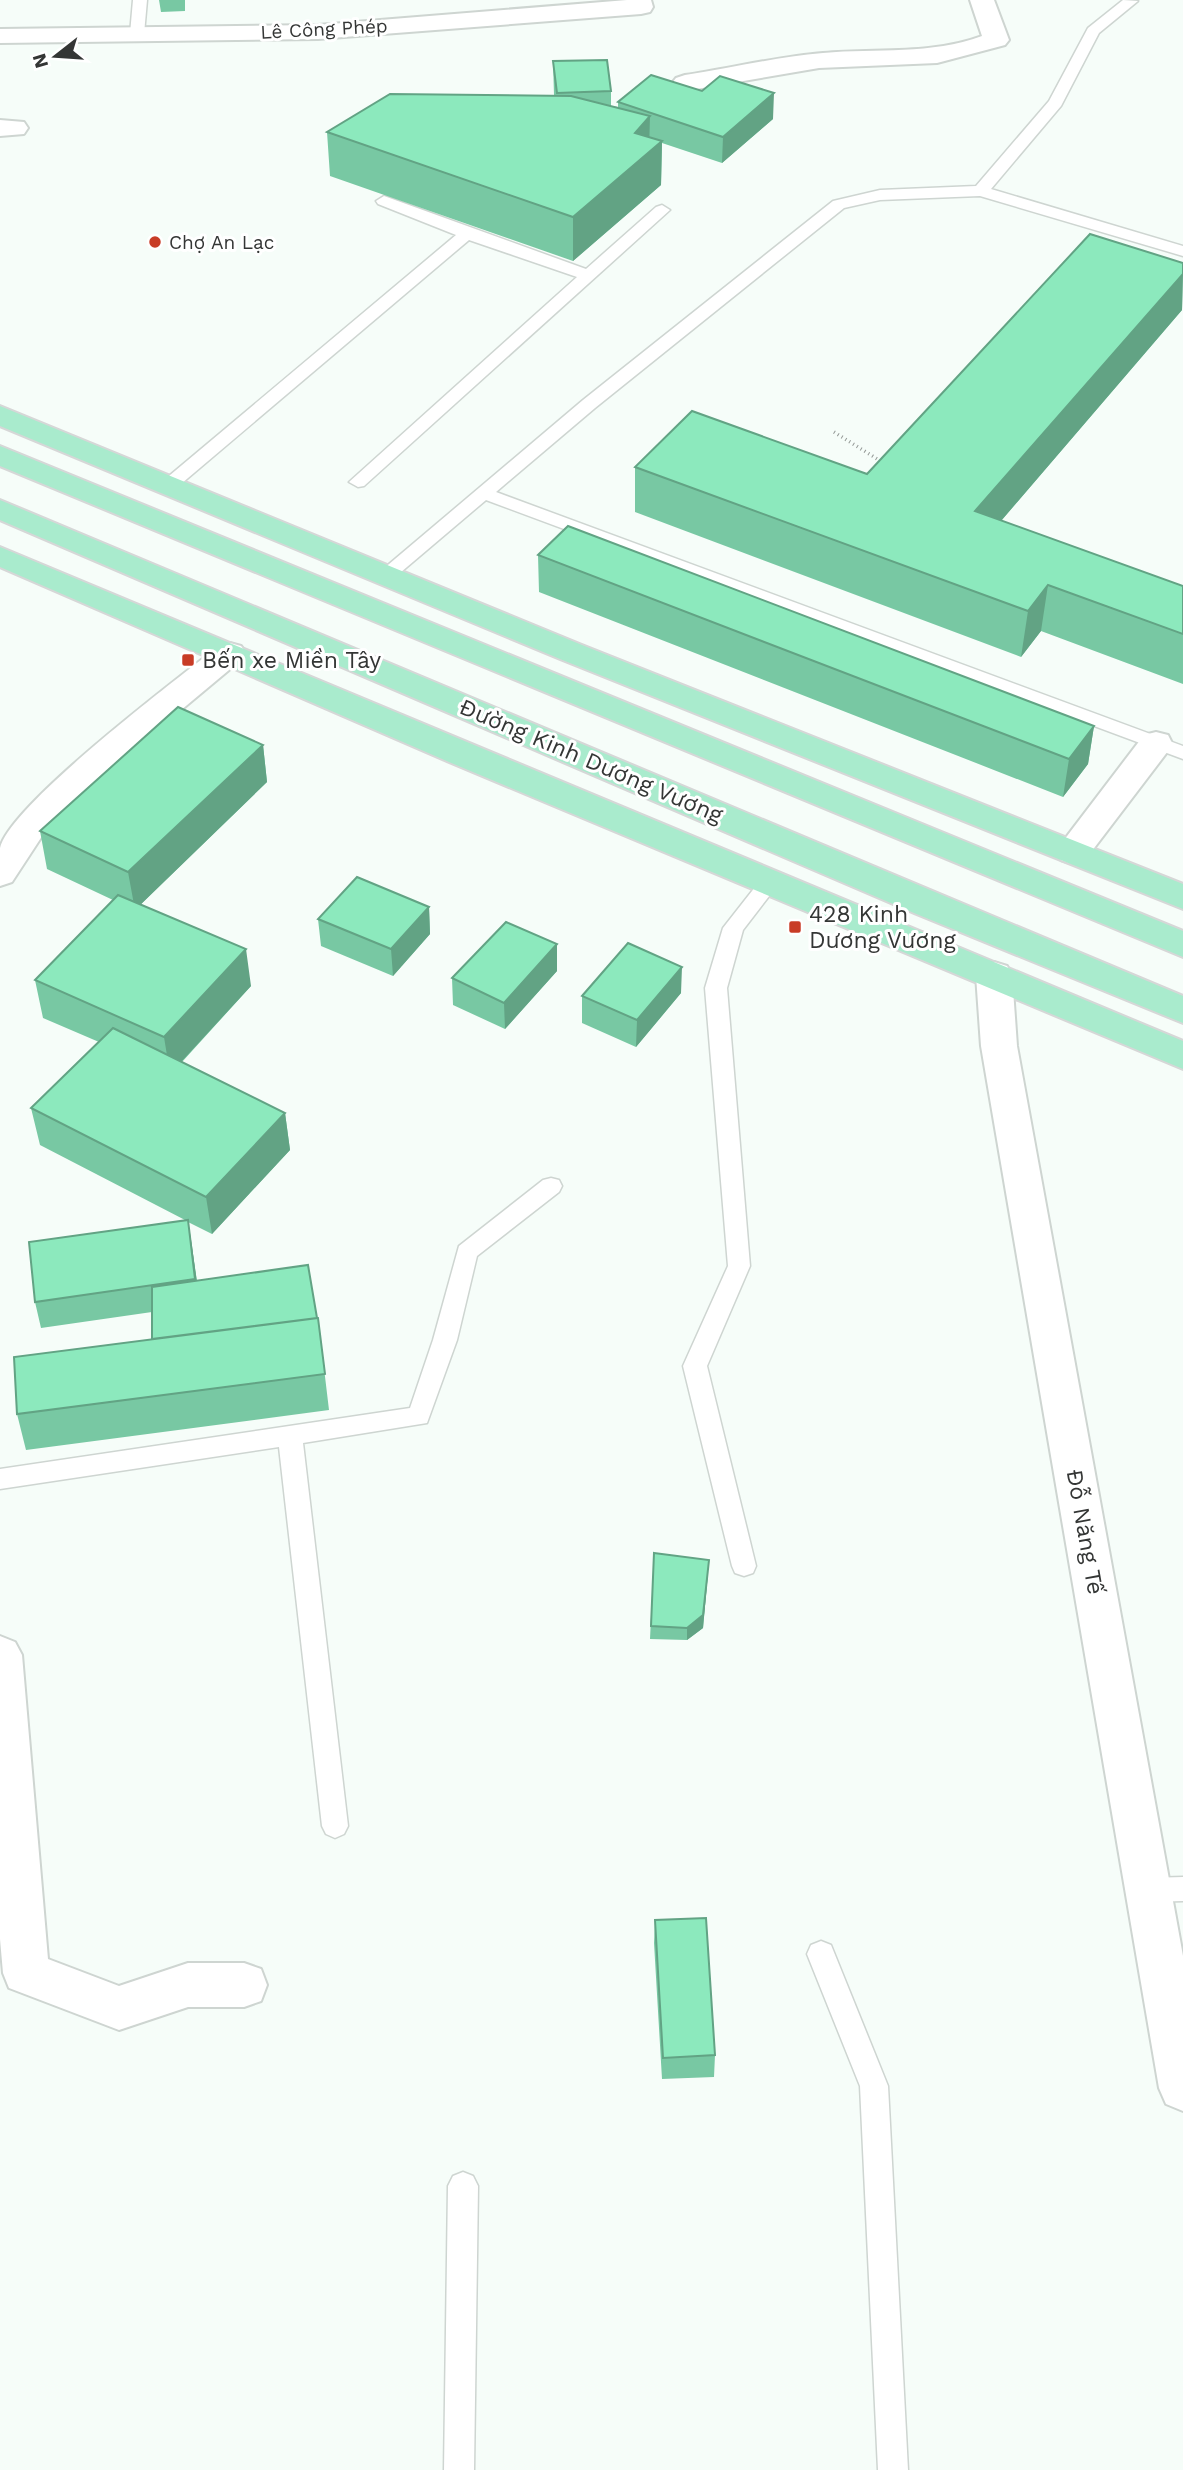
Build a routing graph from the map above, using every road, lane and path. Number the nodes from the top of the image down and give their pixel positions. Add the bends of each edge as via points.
1 (140, 0) edge
2 (639, 0) edge
3 (982, 0) edge
4 (1131, 1) edge
5 (137, 34) junction
6 (0, 36) edge
7 (685, 83) edge
8 (981, 191) junction
9 (384, 201) dead end
10 (662, 210) dead end
11 (467, 234) junction
12 (1183, 251) edge
13 (587, 275) junction
14 (0, 415) edge
15 (834, 432) dead end
16 (0, 455) edge
17 (893, 468) edge
18 (358, 482) dead end
19 (169, 485) junction
20 (486, 494) junction
21 (0, 509) edge
22 (0, 556) edge
23 (388, 574) junction
24 (349, 599) junction
25 (283, 627) junction
26 (230, 653) junction
27 (1170, 748) edge
28 (1073, 852) junction
29 (0, 874) edge
30 (770, 882) junction
31 (1046, 888) junction
32 (1183, 897) edge
33 (1183, 945) edge
34 (1001, 957) junction
35 (1183, 1010) edge
36 (1183, 1056) edge
37 (551, 1186) dead end
38 (290, 1435) junction
39 (0, 1479) edge
40 (744, 1566) dead end
41 (0, 1655) edge
42 (335, 1826) dead end
43 (1166, 1890) edge
44 (821, 1954) dead end
45 (244, 1985) dead end
46 (1183, 2088) edge
47 (463, 2186) dead end
48 (459, 2470) edge
49 (893, 2470) edge

1 - 5 lane
2 - 5 street, Lê Công Phép via 641,7 318,32
3 - 7 street via 996,40 965,53 836,60
4 - 8 lane via 1093,31 1056,103
5 - 6 street, Lê Công Phép
8 - 12 lane
8 - 20 lane via 880,195 839,204 589,404
9 - 11 lane
10 - 13 lane
11 - 13 lane
11 - 19 lane
13 - 18 lane
14 - 19 main road
15 - 17 path
16 - 24 main road
19 - 23 main road
20 - 23 lane
20 - 27 lane
21 - 25 main road, Đường Kinh Dương Vương
22 - 26 main road, Đường Kinh Dương Vương
23 - 24 main road
23 - 28 main road
24 - 25 main road
24 - 31 main road
25 - 26 main road
25 - 34 main road, Đường Kinh Dương Vương
26 - 29 street via 36,819
26 - 30 main road, Đường Kinh Dương Vương
27 - 28 street
28 - 31 main road
28 - 32 main road
30 - 34 main road, Đường Kinh Dương Vương
30 - 40 lane via 733,928 716,988 739,1266 695,1366
31 - 33 main road
31 - 34 main road
34 - 35 main road, Đường Kinh Dương Vương
34 - 36 main road, Đường Kinh Dương Vương
34 - 43 street, Đỗ Năng Tế via 999,1046
37 - 38 lane via 467,1252 445,1340 419,1416
38 - 39 lane
38 - 42 lane
41 - 45 street via 26,1973 119,2008 188,1985
43 - 46 street, Đỗ Năng Tế
44 - 49 lane via 874,2086
47 - 48 lane

